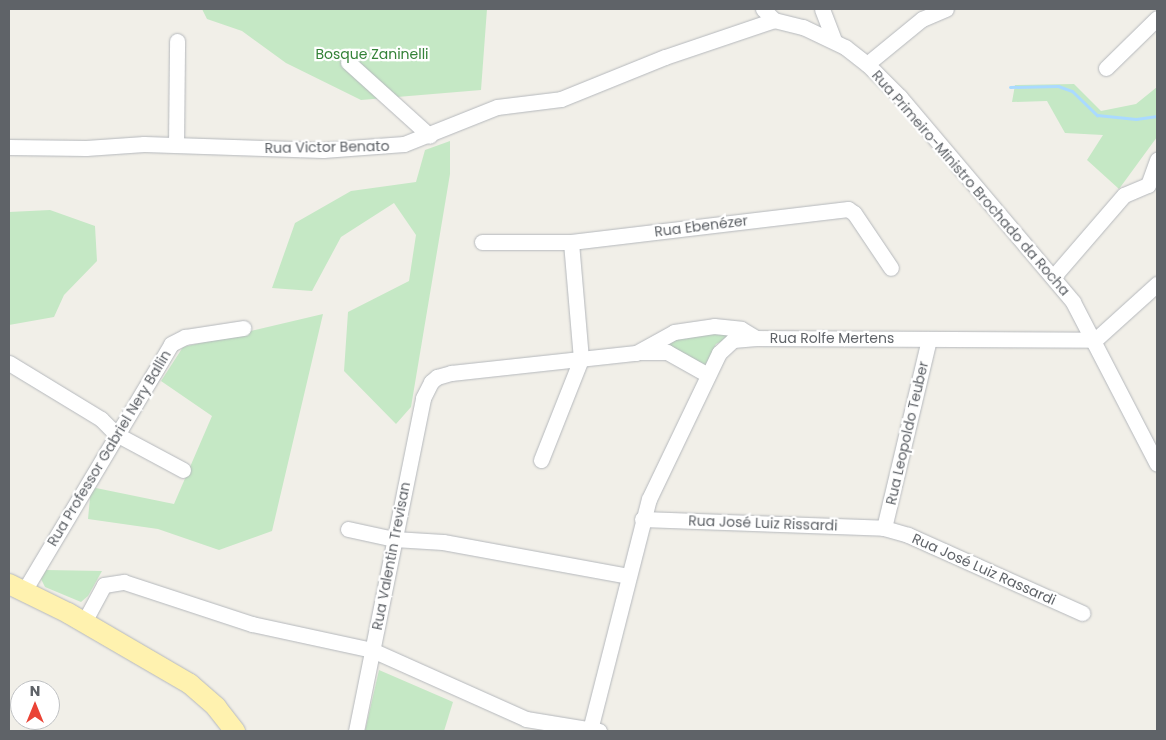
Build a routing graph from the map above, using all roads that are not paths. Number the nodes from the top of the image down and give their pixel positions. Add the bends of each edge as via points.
1 (763, 9) edge
2 (822, 9) edge
3 (946, 9) edge
4 (1157, 18) edge
5 (774, 20) junction
6 (177, 41) dead end
7 (834, 41) junction
8 (348, 62) dead end
9 (867, 64) junction
10 (1106, 68) dead end
11 (430, 136) junction
12 (176, 145) junction
13 (9, 147) edge
14 (1157, 160) edge
15 (482, 242) dead end
16 (571, 242) junction
17 (891, 268) dead end
18 (1054, 276) junction
19 (1157, 284) edge
20 (243, 328) dead end
21 (756, 338) junction
22 (929, 339) junction
23 (1095, 340) junction
24 (636, 353) junction
25 (581, 359) junction
26 (9, 363) edge
27 (708, 375) junction
28 (431, 382) joint
29 (116, 434) junction
30 (541, 460) dead end
31 (1157, 464) edge
32 (184, 470) dead end
33 (642, 520) junction
34 (884, 528) junction
35 (348, 529) dead end
36 (394, 539) junction
37 (628, 576) junction
38 (17, 588) edge
39 (1082, 613) dead end
40 (84, 622) junction
41 (372, 650) junction
42 (235, 731) edge
43 (356, 731) edge
44 (595, 731) edge

1 - 5 street
2 - 7 street
3 - 9 street via 922,19
4 - 10 street
5 - 7 street, Rua Primeiro-Ministro Brochado da Rocha via 795,24
5 - 11 street, Rua Victor Benato via 664,57 561,99 497,107
6 - 12 street
7 - 9 street, Rua Primeiro-Ministro Brochado da Rocha
8 - 11 street
9 - 18 street, Rua Primeiro-Ministro Brochado da Rocha
11 - 12 street, Rua Victor Benato via 404,144 349,149
12 - 13 street, Rua Victor Benato
14 - 18 street via 1148,185 1124,195
15 - 16 street, Rua Ebenézer
16 - 17 street, Rua Ebenézer via 848,209
16 - 25 street
18 - 23 street, Rua Primeiro-Ministro Brochado da Rocha
19 - 23 street
20 - 29 street, Rua Professor Gabriel Nery Ballin via 185,337 171,344
21 - 22 street, Rua Rolfe Mertens
21 - 24 street, Rua Rolfe Mertens via 734,327 702,326 674,332
21 - 27 street via 727,344
22 - 23 street, Rua Rolfe Mertens
22 - 34 street, Rua Leopoldo Teuber
23 - 31 street, Rua Primeiro-Ministro Brochado da Rocha
24 - 25 street, Rua Rolfe Mertens
24 - 27 street via 664,351
25 - 28 street, Rua Rolfe Mertens via 451,373
25 - 30 street
26 - 29 street via 101,419
27 - 33 street
28 - 36 street, Rua Valentin Trevisan via 422,398
29 - 32 street
29 - 38 street, Rua Professor Gabriel Nery Ballin
33 - 34 street, Rua José Luiz Rissardi
33 - 37 street
34 - 39 street, Rua José Luiz Rassardi via 908,535
35 - 36 street
36 - 37 street via 443,542
36 - 41 street, Rua Valentin Trevisan
37 - 44 street
38 - 40 main road
40 - 41 street via 104,585 124,582 252,624
40 - 42 main road via 190,684 216,707
41 - 43 street, Rua Valentin Trevisan
41 - 44 street via 517,716

